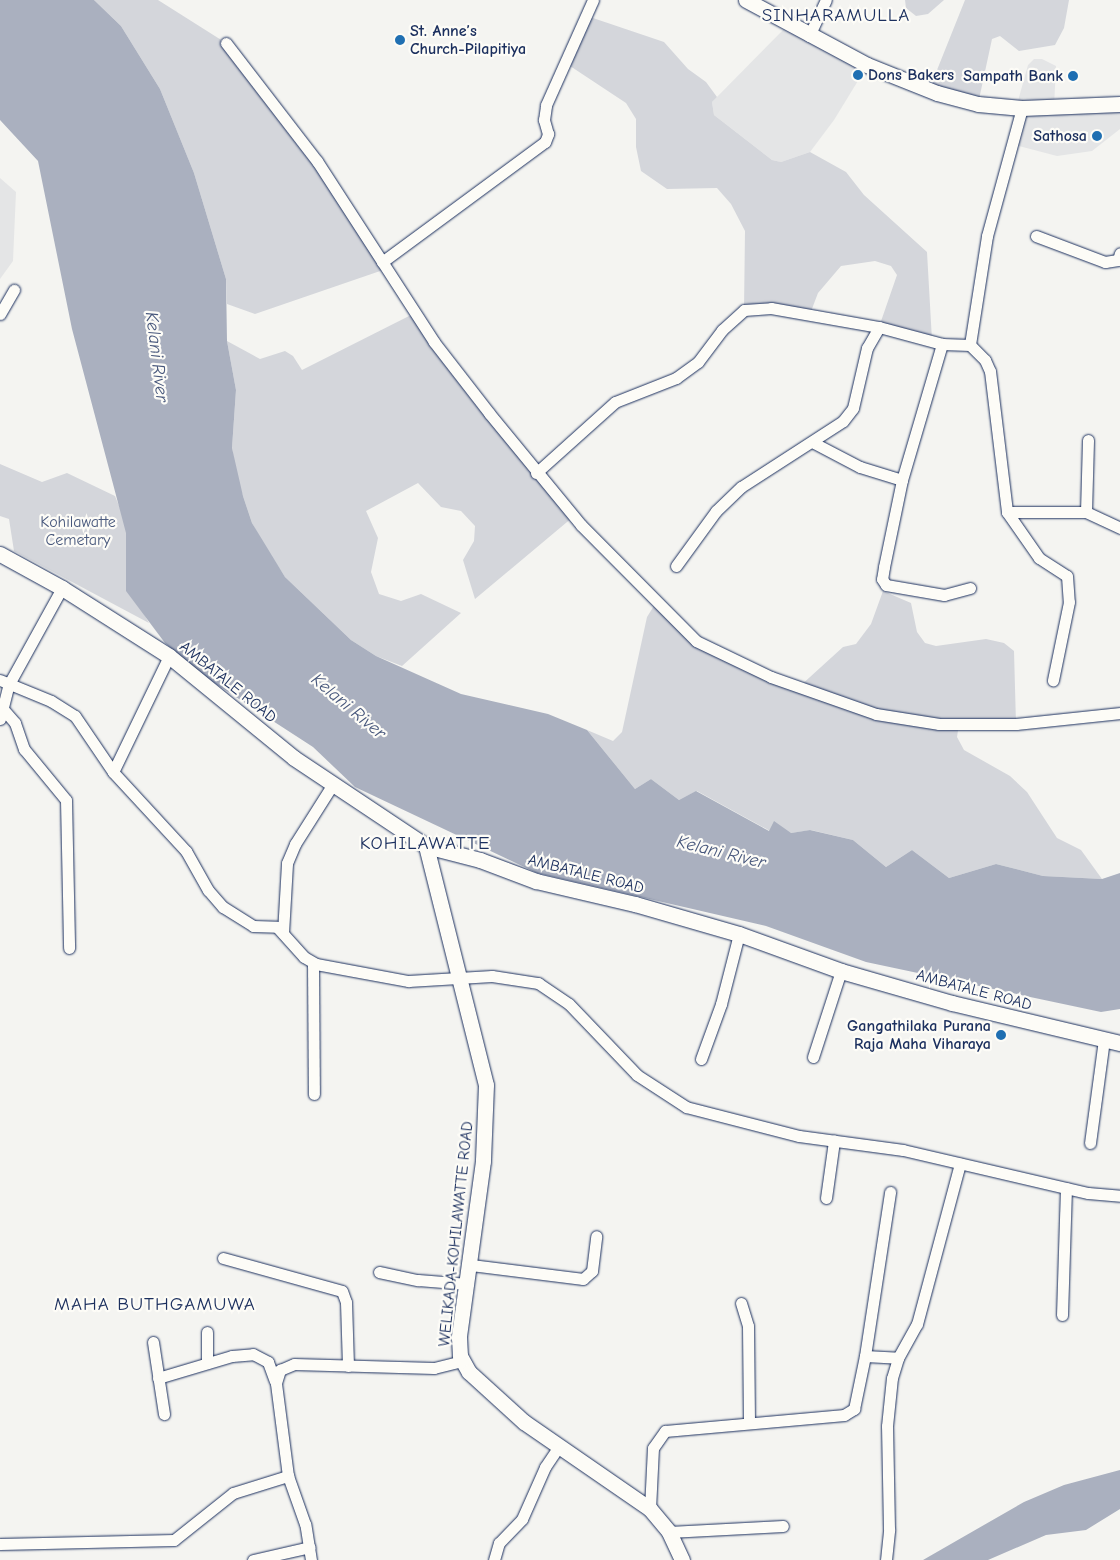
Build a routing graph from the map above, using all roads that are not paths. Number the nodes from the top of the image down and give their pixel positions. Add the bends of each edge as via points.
1 (593, 0) edge
2 (746, 0) edge
3 (826, 0) edge
4 (809, 36) junction
5 (226, 43) dead end
6 (1120, 104) edge
7 (1022, 108) junction
8 (1036, 236) dead end
9 (1120, 254) edge
10 (382, 262) junction
11 (14, 290) dead end
12 (0, 314) edge
13 (879, 327) junction
14 (942, 344) junction
15 (970, 345) junction
16 (1088, 440) dead end
17 (814, 443) junction
18 (536, 473) junction
19 (902, 480) junction
20 (1007, 512) junction
21 (1086, 512) junction
22 (1120, 528) edge
23 (0, 554) edge
24 (676, 566) dead end
25 (62, 588) junction
26 (970, 588) dead end
27 (168, 656) junction
28 (1053, 680) dead end
29 (5, 682) edge
30 (2, 714) edge
31 (1120, 714) edge
32 (113, 772) junction
33 (334, 784) junction
34 (426, 846) junction
35 (283, 933) junction
36 (740, 934) junction
37 (69, 948) dead end
38 (313, 963) junction
39 (841, 971) junction
40 (458, 979) junction
41 (1104, 1040) junction
42 (1120, 1043) edge
43 (814, 1057) dead end
44 (701, 1059) dead end
45 (314, 1094) dead end
46 (834, 1141) junction
47 (1090, 1143) dead end
48 (960, 1164) junction
49 (1066, 1188) junction
50 (890, 1192) dead end
51 (1120, 1196) edge
52 (826, 1198) dead end
53 (596, 1236) dead end
54 (224, 1258) dead end
55 (470, 1266) junction
56 (379, 1272) dead end
57 (468, 1284) junction
58 (741, 1303) dead end
59 (1062, 1315) dead end
60 (207, 1332) dead end
61 (154, 1342) dead end
62 (865, 1356) junction
63 (898, 1358) junction
64 (462, 1361) junction
65 (207, 1363) junction
66 (348, 1366) junction
67 (158, 1378) junction
68 (276, 1383) junction
69 (164, 1414) dead end
70 (749, 1422) junction
71 (559, 1446) junction
72 (288, 1476) junction
73 (650, 1509) junction
74 (783, 1526) dead end
75 (669, 1532) junction
76 (0, 1544) edge
77 (310, 1547) junction
78 (253, 1560) edge
79 (311, 1560) edge
80 (494, 1560) edge
81 (682, 1560) edge
82 (886, 1560) edge

1 - 10 street via 546,105 544,120 548,134 545,142
2 - 4 main road
3 - 4 street
4 - 7 main road via 867,66 937,93 978,104
5 - 10 street via 316,161
6 - 7 main road
7 - 15 street via 987,236
8 - 9 street via 1105,262 1118,260
10 - 18 street via 434,342
11 - 12 street
13 - 14 street
13 - 17 street via 866,348 853,408 844,421
13 - 18 street via 771,308 744,310 722,330 698,362 676,378 615,402
14 - 15 street
14 - 19 street
15 - 20 street via 985,360 990,371
16 - 21 street
17 - 19 street via 860,467
17 - 24 street via 741,487 716,511
18 - 31 street via 580,525 696,641 771,677 876,714 939,724 1049,722
19 - 26 street via 882,579 886,585 944,595
20 - 21 street
20 - 28 street via 1039,558 1067,576 1069,602
21 - 22 street
23 - 25 main road, AMBATALE ROAD
25 - 27 main road, AMBATALE ROAD
25 - 29 street
27 - 32 street
27 - 33 main road, AMBATALE ROAD via 294,758
29 - 30 street
29 - 32 street via 51,700 76,716
30 - 37 street via 15,723 24,750 66,800
32 - 35 street via 186,851 208,890 223,907 253,926 277,927
33 - 34 main road, AMBATALE ROAD
33 - 35 street via 289,857
34 - 36 main road, AMBATALE ROAD via 480,860 536,881 635,904
34 - 40 main road, WELIKADA-KOHILAWATTE ROAD
35 - 38 street
36 - 39 main road, AMBATALE ROAD
36 - 44 street via 721,1004
38 - 40 street via 392,979
38 - 45 street
39 - 41 main road, AMBATALE ROAD via 952,1003
39 - 43 street
40 - 46 street via 492,976 538,983 569,1004 637,1075 686,1107 721,1118
40 - 55 main road, WELIKADA-KOHILAWATTE ROAD via 486,1085 483,1160
41 - 42 main road, AMBATALE ROAD
41 - 47 street
46 - 48 street via 903,1150
46 - 52 street
48 - 49 street
48 - 63 street via 917,1324
49 - 51 street
49 - 59 street
50 - 62 street
53 - 55 street via 592,1271 583,1279
54 - 66 street via 342,1290 346,1302
55 - 57 main road, WELIKADA-KOHILAWATTE ROAD
56 - 57 street via 418,1280
57 - 64 main road, WELIKADA-KOHILAWATTE ROAD via 459,1337
58 - 70 street via 748,1326
60 - 65 street
61 - 67 street
62 - 63 street
62 - 70 street via 850,1413
63 - 82 street via 892,1378 887,1426 889,1529
64 - 66 street via 434,1368
64 - 71 main road, WELIKADA-KOHILAWATTE ROAD via 497,1399
65 - 67 street
65 - 68 street via 232,1356 262,1357 272,1369
66 - 68 street via 294,1364 280,1370
67 - 69 street
68 - 72 street
70 - 73 street via 674,1429 658,1438 653,1448
71 - 73 main road, WELIKADA-KOHILAWATTE ROAD
71 - 80 street via 545,1466 522,1519 499,1543
72 - 76 street via 233,1493 174,1540
72 - 77 street
73 - 75 main road, WELIKADA-KOHILAWATTE ROAD
74 - 75 street
75 - 81 main road, WELIKADA-KOHILAWATTE ROAD
77 - 78 street
77 - 79 street

